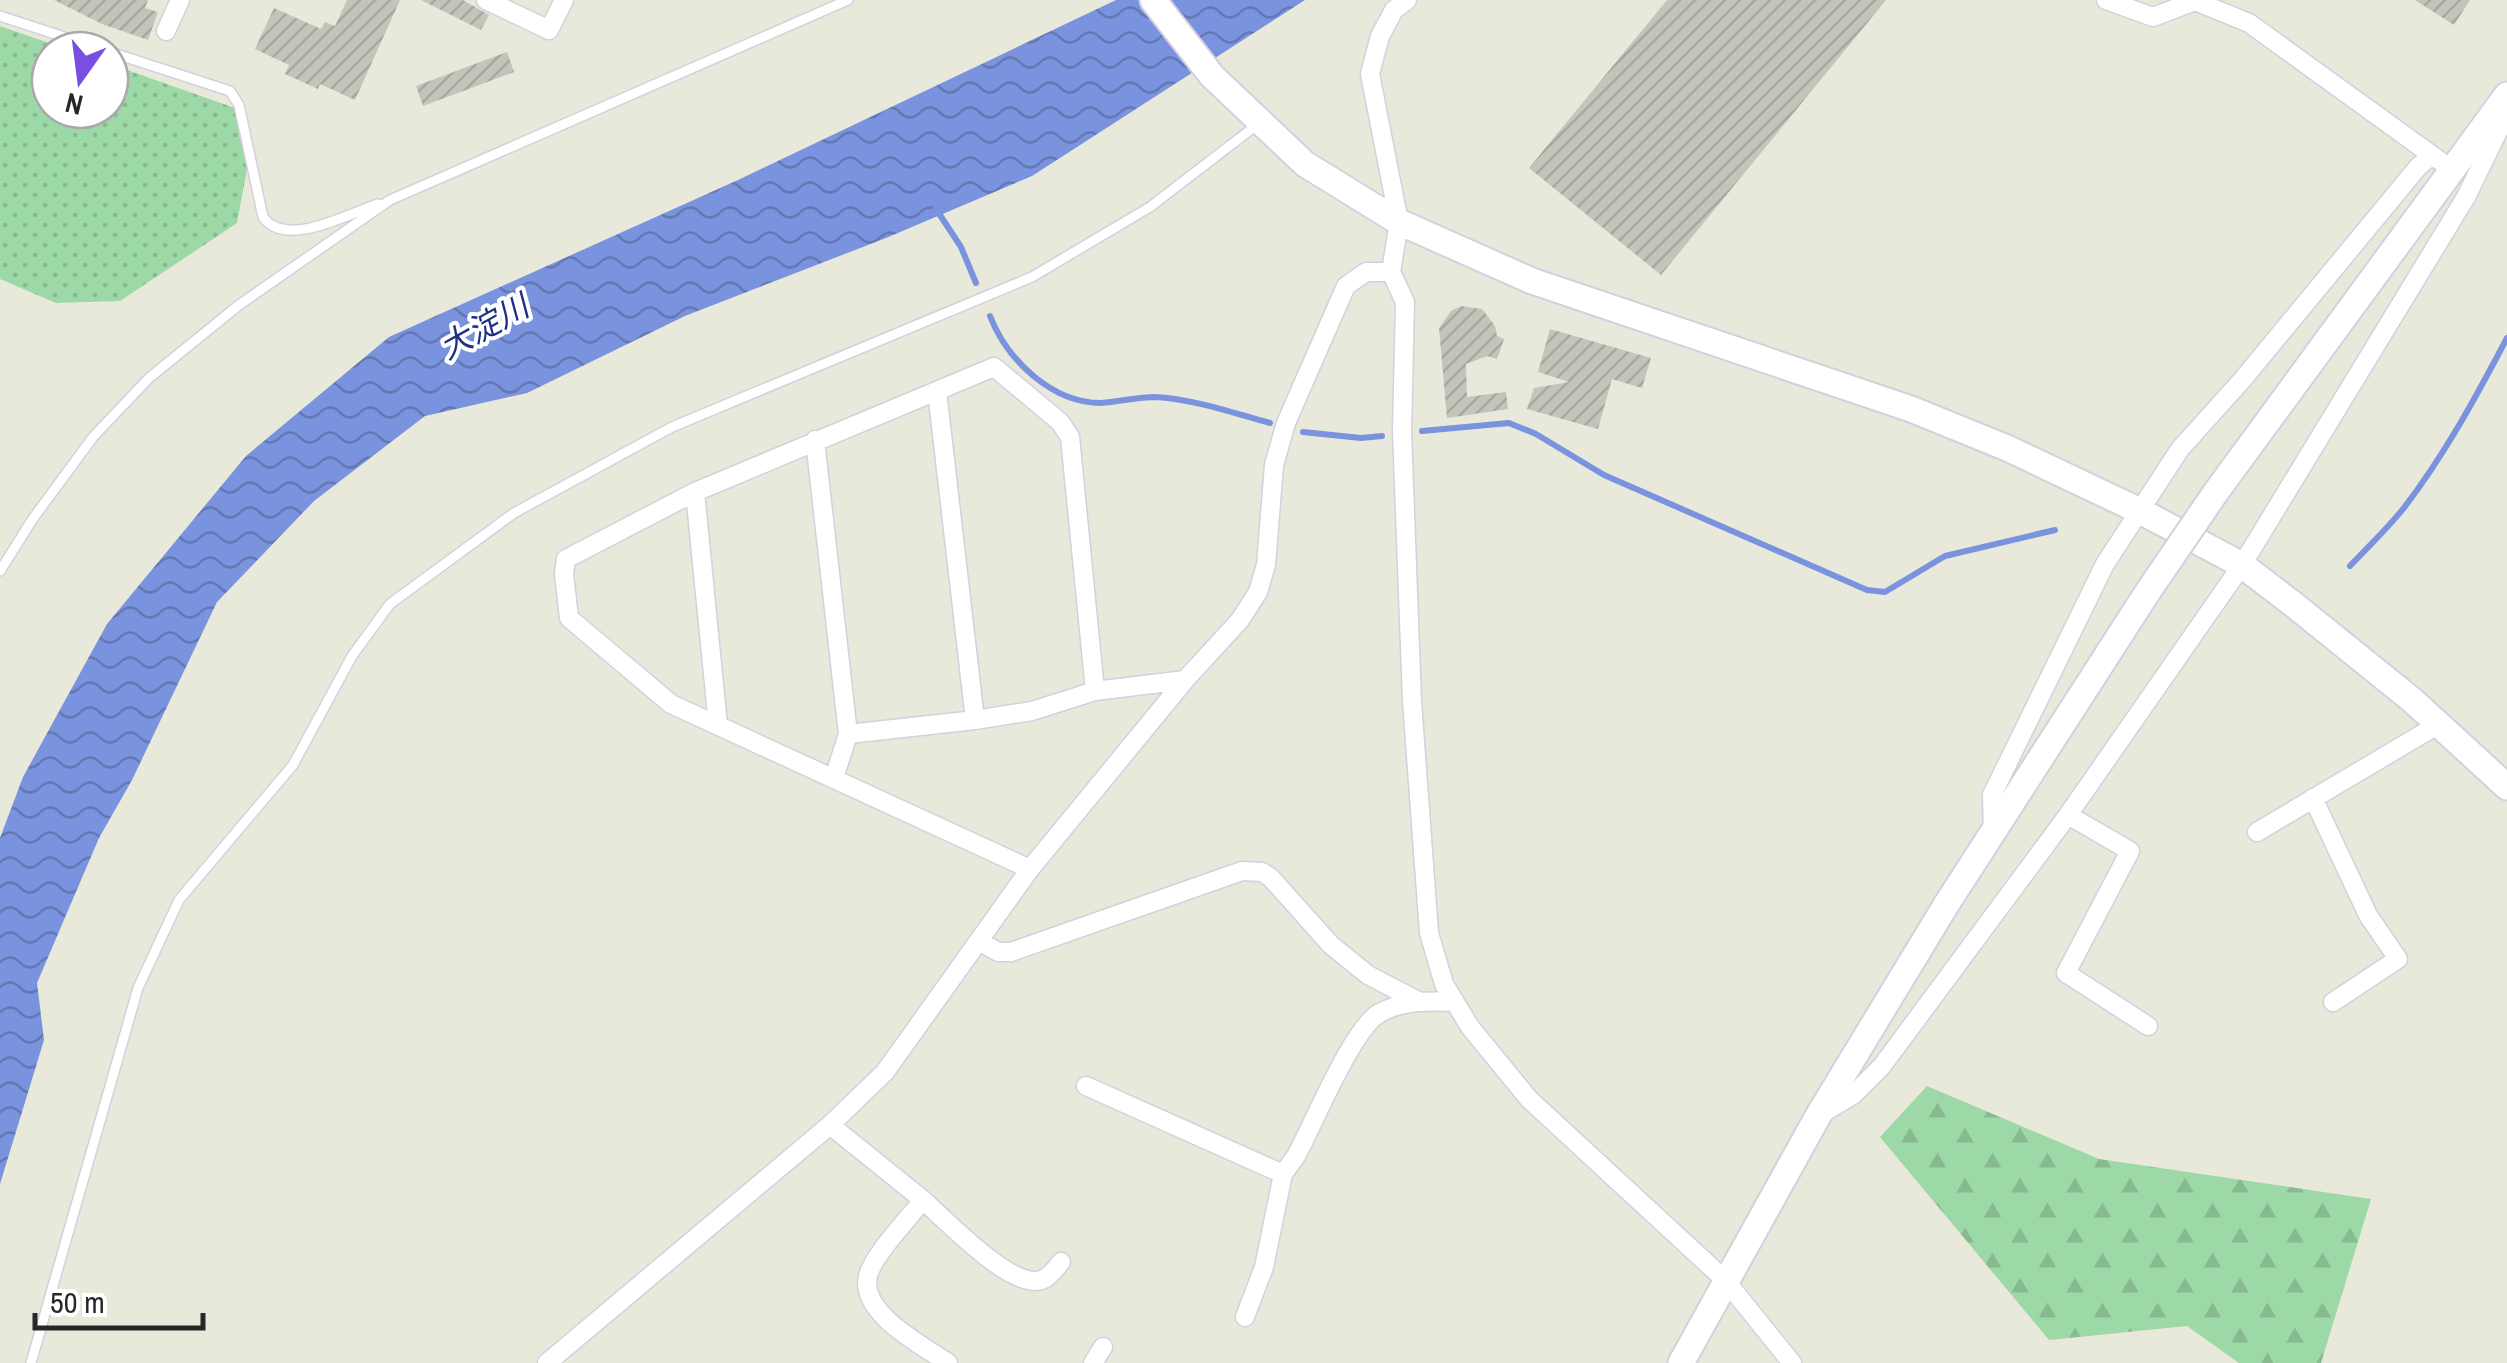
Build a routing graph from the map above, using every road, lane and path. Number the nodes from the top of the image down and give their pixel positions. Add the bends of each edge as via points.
1 (180, 0) edge
2 (486, 0) edge
3 (564, 0) edge
4 (848, 0) edge
5 (1153, 0) edge
6 (1407, 0) edge
7 (2106, 0) edge
8 (2195, 0) edge
9 (0, 16) edge
10 (43, 30) edge
11 (166, 32) dead end
12 (130, 58) edge
13 (2507, 94) edge
14 (2507, 113) edge
15 (1254, 117) junction
16 (2442, 162) junction
17 (390, 200) junction
18 (1399, 222) junction
19 (1392, 272) junction
20 (937, 391) junction
21 (814, 440) junction
22 (695, 492) junction
23 (2140, 511) junction
24 (2242, 566) junction
25 (0, 571) edge
26 (1185, 680) junction
27 (1095, 691) junction
28 (975, 720) junction
29 (2439, 724) junction
30 (718, 725) junction
31 (848, 734) junction
32 (2502, 775) edge
33 (834, 778) junction
34 (2313, 798) junction
35 (2068, 815) junction
36 (1993, 832) junction
37 (2256, 832) dead end
38 (1030, 869) junction
39 (979, 941) junction
40 (1418, 1001) junction
41 (1455, 1002) junction
42 (2333, 1002) dead end
43 (2148, 1026) dead end
44 (1086, 1086) dead end
45 (1818, 1116) junction
46 (830, 1126) junction
47 (1283, 1174) junction
48 (923, 1200) junction
49 (1061, 1262) dead end
50 (1725, 1280) junction
51 (1244, 1317) dead end
52 (1686, 1360) edge
53 (31, 1363) edge
54 (547, 1363) edge
55 (948, 1363) edge
56 (1792, 1363) edge

1 - 11 street
2 - 3 street via 550,30
4 - 17 lane
5 - 15 street via 1212,76
6 - 18 street via 1380,36 1370,74
7 - 8 street via 2153,17
8 - 16 street via 2249,23
9 - 10 lane
12 - 17 lane via 230,90 269,225 294,233
13 - 16 street
14 - 24 street via 2466,197
15 - 18 street via 1304,164
15 - 53 lane via 1150,207 1032,277 672,427 514,513 390,604 352,656 293,765 178,900 138,988
16 - 23 street via 2418,167 2180,449
16 - 36 street, bridge via 2149,590
17 - 25 lane via 239,304 150,378 93,437
18 - 19 street
18 - 23 street via 1532,281 1911,409
19 - 26 street via 1366,272 1346,286 1274,464 1258,592
19 - 41 street via 1405,302 1410,662 1429,933
20 - 21 street
20 - 27 street via 994,366 1070,437
20 - 28 street
21 - 22 street
21 - 31 street
22 - 30 street
22 - 30 street via 566,559 564,574 570,618 671,704
23 - 24 street
23 - 36 street via 2106,564 1992,795
24 - 29 street
24 - 35 street
26 - 27 street
26 - 38 street
27 - 28 street
28 - 31 street
29 - 32 street
29 - 34 street
30 - 33 street
31 - 33 street
33 - 38 street
34 - 37 street
34 - 42 street via 2368,915 2398,959
35 - 43 street via 2130,852 2066,973
35 - 45 street via 1882,1066 1854,1096
36 - 45 street
38 - 39 street
39 - 40 street via 1012,952 1242,871 1262,872 1331,945 1368,975
39 - 46 street via 886,1072
40 - 41 street
40 - 47 street via 1379,1013 1361,1030
41 - 50 street via 1529,1099
44 - 47 street
45 - 50 street
46 - 48 street
46 - 54 street
47 - 51 street via 1264,1267
48 - 49 street via 1005,1272 1044,1279
48 - 55 street via 868,1273 866,1293 887,1321
50 - 52 street
50 - 56 street

